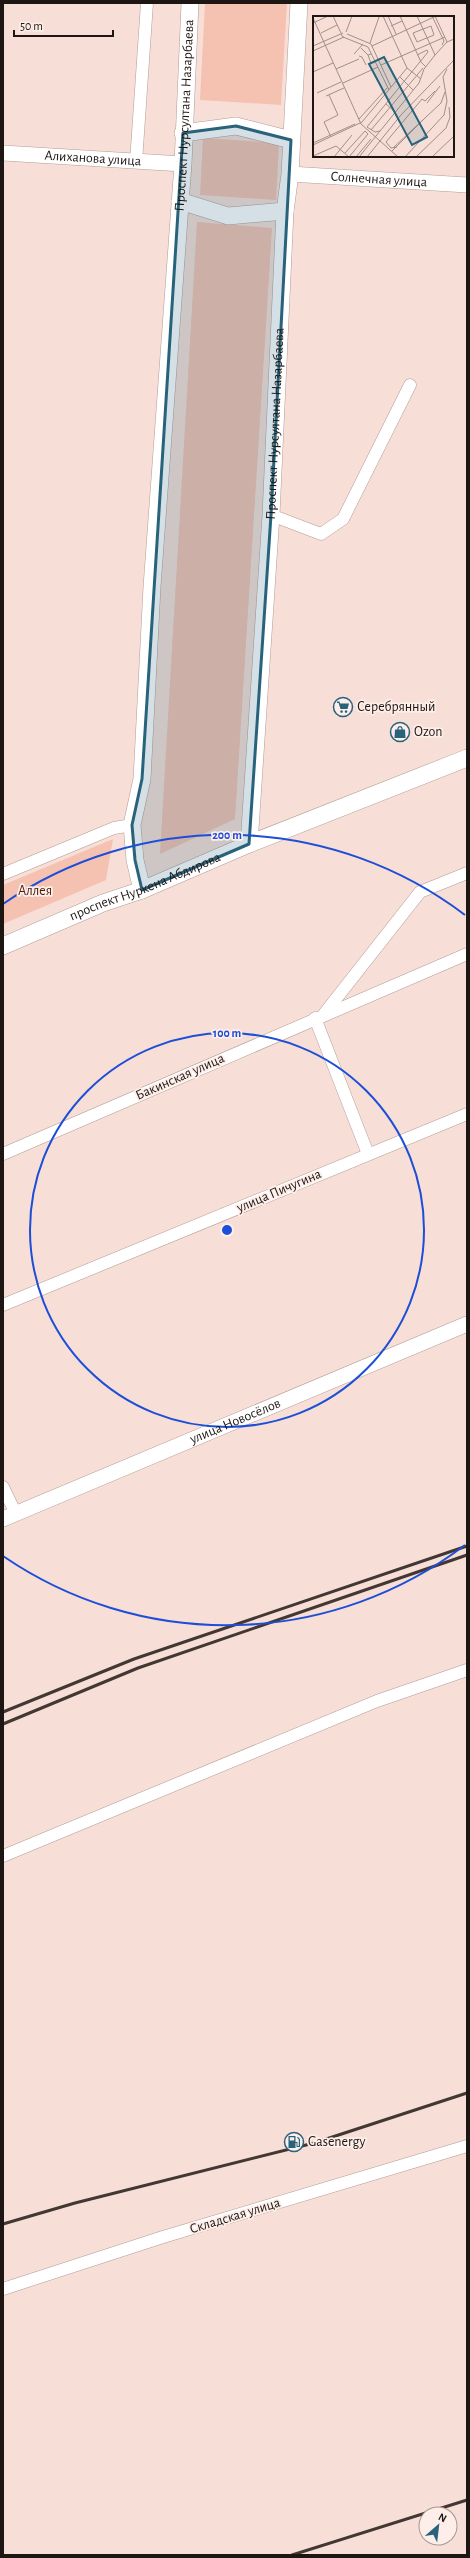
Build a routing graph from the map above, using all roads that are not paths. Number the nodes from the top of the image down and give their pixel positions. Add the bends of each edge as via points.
1 (147, 3) edge
2 (190, 3) edge
3 (299, 3) edge
4 (183, 133) junction
5 (291, 140) junction
6 (3, 153) edge
7 (136, 162) junction
8 (182, 164) junction
9 (290, 174) junction
10 (467, 185) edge
11 (180, 201) junction
12 (286, 211) junction
13 (410, 385) dead end
14 (272, 515) junction
15 (467, 758) edge
16 (132, 825) junction
17 (249, 844) junction
18 (467, 873) edge
19 (3, 874) edge
20 (142, 890) junction
21 (3, 946) edge
22 (467, 954) edge
23 (319, 1016) junction
24 (467, 1114) edge
25 (3, 1154) edge
26 (368, 1154) junction
27 (3, 1305) edge
28 (467, 1324) edge
29 (3, 1487) edge
30 (10, 1516) edge
31 (467, 1670) edge
32 (3, 1856) edge
33 (467, 2146) edge
34 (3, 2289) edge

1 - 7 street
2 - 4 main road, Проспект Нурсултана Назарбаева
3 - 5 main road, Проспект Нурсултана Назарбаева
4 - 5 main road via 236,126
4 - 8 main road, Проспект Нурсултана Назарбаева
5 - 9 main road, Проспект Нурсултана Назарбаева
6 - 7 street, Алиханова улица
7 - 8 street, Алиханова улица
8 - 11 main road, Проспект Нурсултана Назарбаева
9 - 10 street, Солнечная улица
9 - 12 main road, Проспект Нурсултана Назарбаева
11 - 12 main road via 228,216
11 - 16 main road, Проспект Нурсултана Назарбаева via 152,587 142,779
12 - 14 main road, Проспект Нурсултана Назарбаева
13 - 14 street via 343,518 321,534
14 - 17 main road, Проспект Нурсултана Назарбаева
15 - 17 main road, проспект Нуркена Абдирова
16 - 19 street via 114,828
16 - 20 main road, Проспект Нурсултана Назарбаева via 134,860
17 - 20 main road, проспект Нуркена Абдирова
18 - 23 street via 420,892
20 - 21 main road, проспект Нуркена Абдирова via 103,903
22 - 23 street, Бакинская улица
23 - 25 street, Бакинская улица
23 - 26 street
24 - 26 street, улица Пичугина
26 - 27 street, улица Пичугина
28 - 30 street, улица Новосёлов
29 - 30 street
31 - 32 street via 377,1701
33 - 34 street, Складская улица

